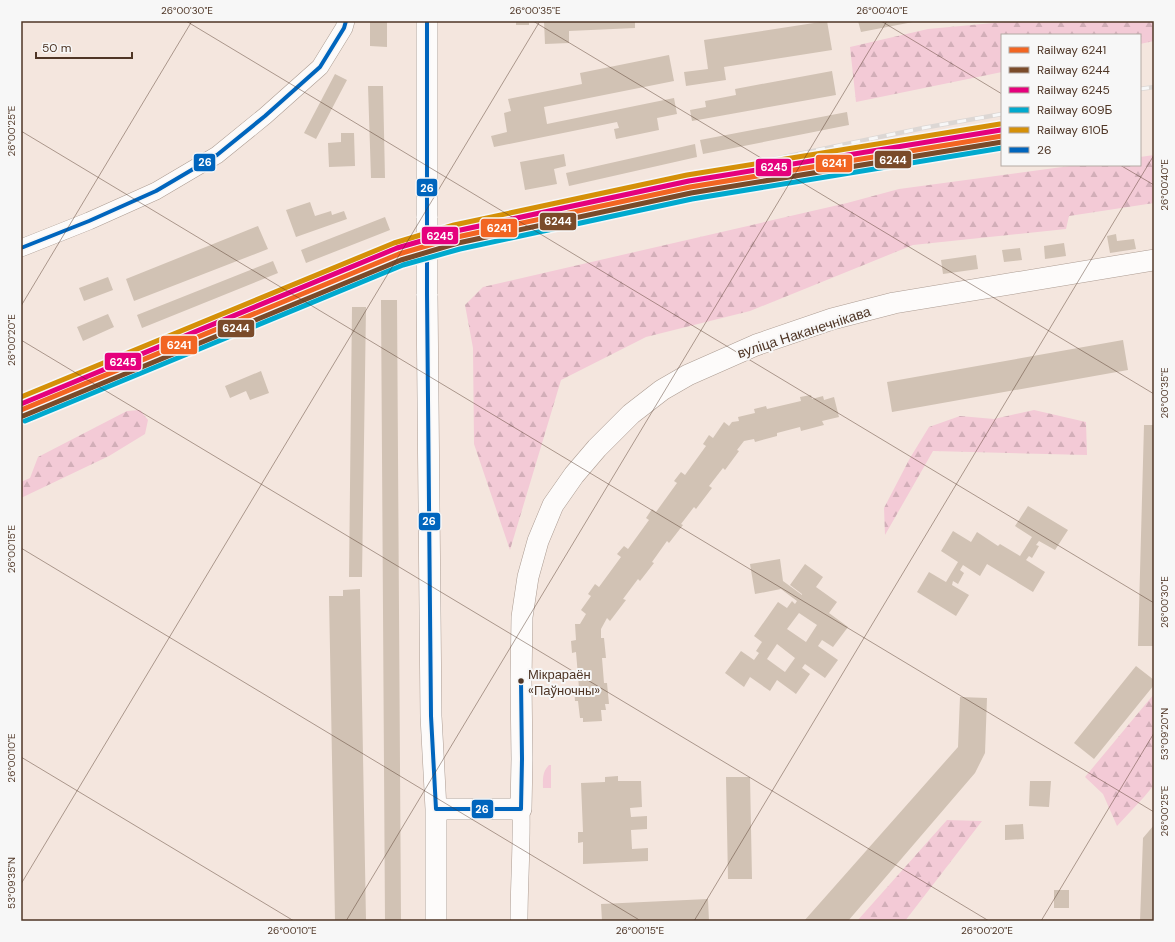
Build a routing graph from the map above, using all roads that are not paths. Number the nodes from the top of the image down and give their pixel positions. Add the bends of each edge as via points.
1 (346, 21) edge
2 (427, 21) edge
3 (21, 248) edge
4 (1154, 260) edge
5 (436, 809) junction
6 (521, 809) junction
7 (436, 921) edge
8 (519, 921) edge

1 - 3 street via 320,67 217,155 156,191
2 - 5 main road, bridge via 431,716
4 - 6 main road, вуліца Наканечнікава via 900,302 832,319 756,345 688,375 662,390 631,414 574,475 553,506 538,541 528,577 522,617
5 - 6 main road
5 - 7 main road
6 - 8 street, вуліца Наканечнікава

